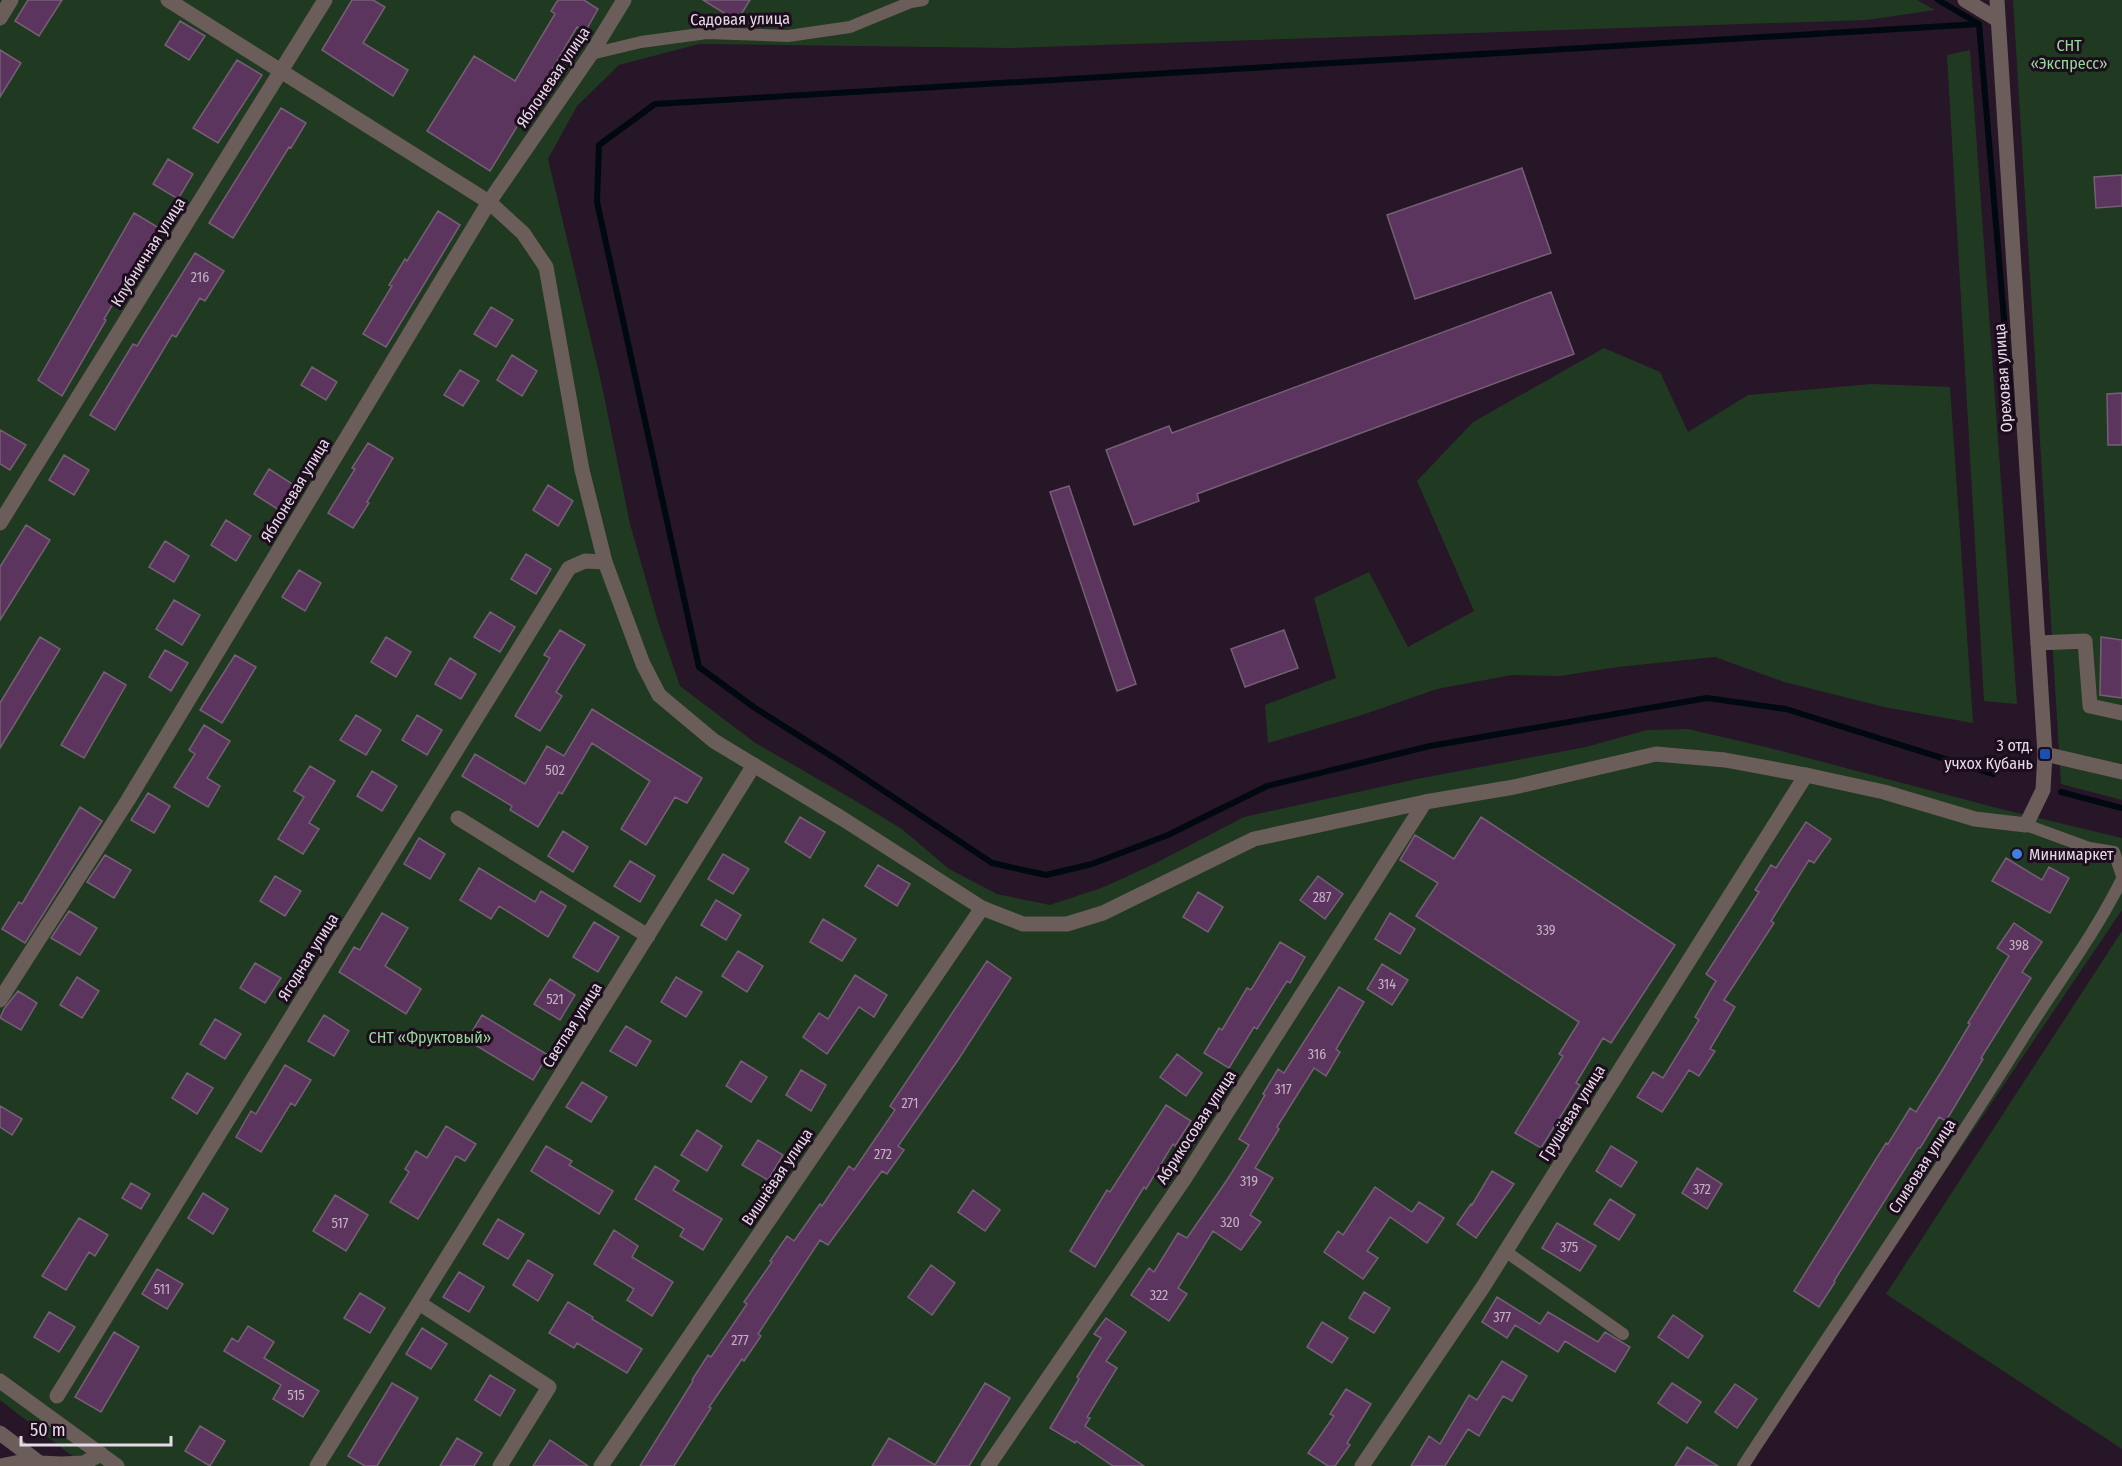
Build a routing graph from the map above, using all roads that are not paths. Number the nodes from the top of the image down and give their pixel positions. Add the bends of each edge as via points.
1 (11, 0) edge
2 (168, 0) edge
3 (325, 0) edge
4 (624, 0) edge
5 (923, 0) edge
6 (1965, 0) edge
7 (1997, 0) edge
8 (0, 18) edge
9 (1998, 20) junction
10 (591, 54) junction
11 (282, 73) junction
12 (489, 202) junction
13 (0, 523) edge
14 (605, 562) junction
15 (2038, 643) junction
16 (2122, 713) edge
17 (2045, 754) junction
18 (754, 765) junction
19 (2122, 772) edge
20 (1806, 775) junction
21 (1425, 802) junction
22 (458, 818) dead end
23 (2026, 825) junction
24 (2118, 853) edge
25 (2122, 878) edge
26 (982, 908) junction
27 (648, 936) junction
28 (0, 1000) edge
29 (1505, 1251) junction
30 (419, 1303) junction
31 (1623, 1334) dead end
32 (0, 1381) edge
33 (57, 1396) dead end
34 (0, 1433) edge
35 (101, 1454) junction
36 (42, 1464) edge
37 (2, 1466) edge
38 (117, 1466) edge
39 (317, 1466) edge
40 (500, 1466) edge
41 (601, 1466) edge
42 (988, 1466) edge
43 (1362, 1466) edge
44 (1743, 1466) edge

1 - 8 street
2 - 11 street
3 - 11 street, Клубничная улица
4 - 10 street, Яблоневая улица
5 - 10 lane, Садовая улица via 850,27 788,36 707,33
6 - 9 street
7 - 9 street, Ореховая улица
9 - 15 street, Ореховая улица
10 - 12 street, Яблоневая улица
11 - 12 street
11 - 13 street, Клубничная улица
12 - 14 street via 523,233 546,267 582,470
12 - 28 street, Яблоневая улица via 128,800
14 - 18 street via 643,664 659,695 714,741
14 - 33 street, Ягодная улица via 585,561 569,568
15 - 16 street via 2085,641 2090,706
15 - 17 street, Ореховая улица
17 - 19 street
17 - 23 street, Ореховая улица via 2043,790
18 - 26 street
18 - 27 street, Светлая улица
20 - 21 street via 1725,760 1656,754 1514,787
20 - 23 street via 1884,792 1975,819
20 - 29 street, Грушёвая улица
21 - 26 street via 1254,838 1103,913 1067,924 1023,924
21 - 42 street, Абрикосовая улица via 1185,1178
22 - 27 street
23 - 24 lane, Сливовая улица via 2089,848
24 - 25 lane, Сливовая улица
25 - 44 lane, Сливовая улица via 2104,915 1960,1139
26 - 41 street, Вишнёвая улица
27 - 30 street, Светлая улица
29 - 31 lane
29 - 43 street, Грушёвая улица
30 - 39 street, Светлая улица
30 - 40 street via 549,1387
32 - 35 street
34 - 36 street
35 - 36 street via 84,1462
35 - 38 street
36 - 37 street via 20,1462

